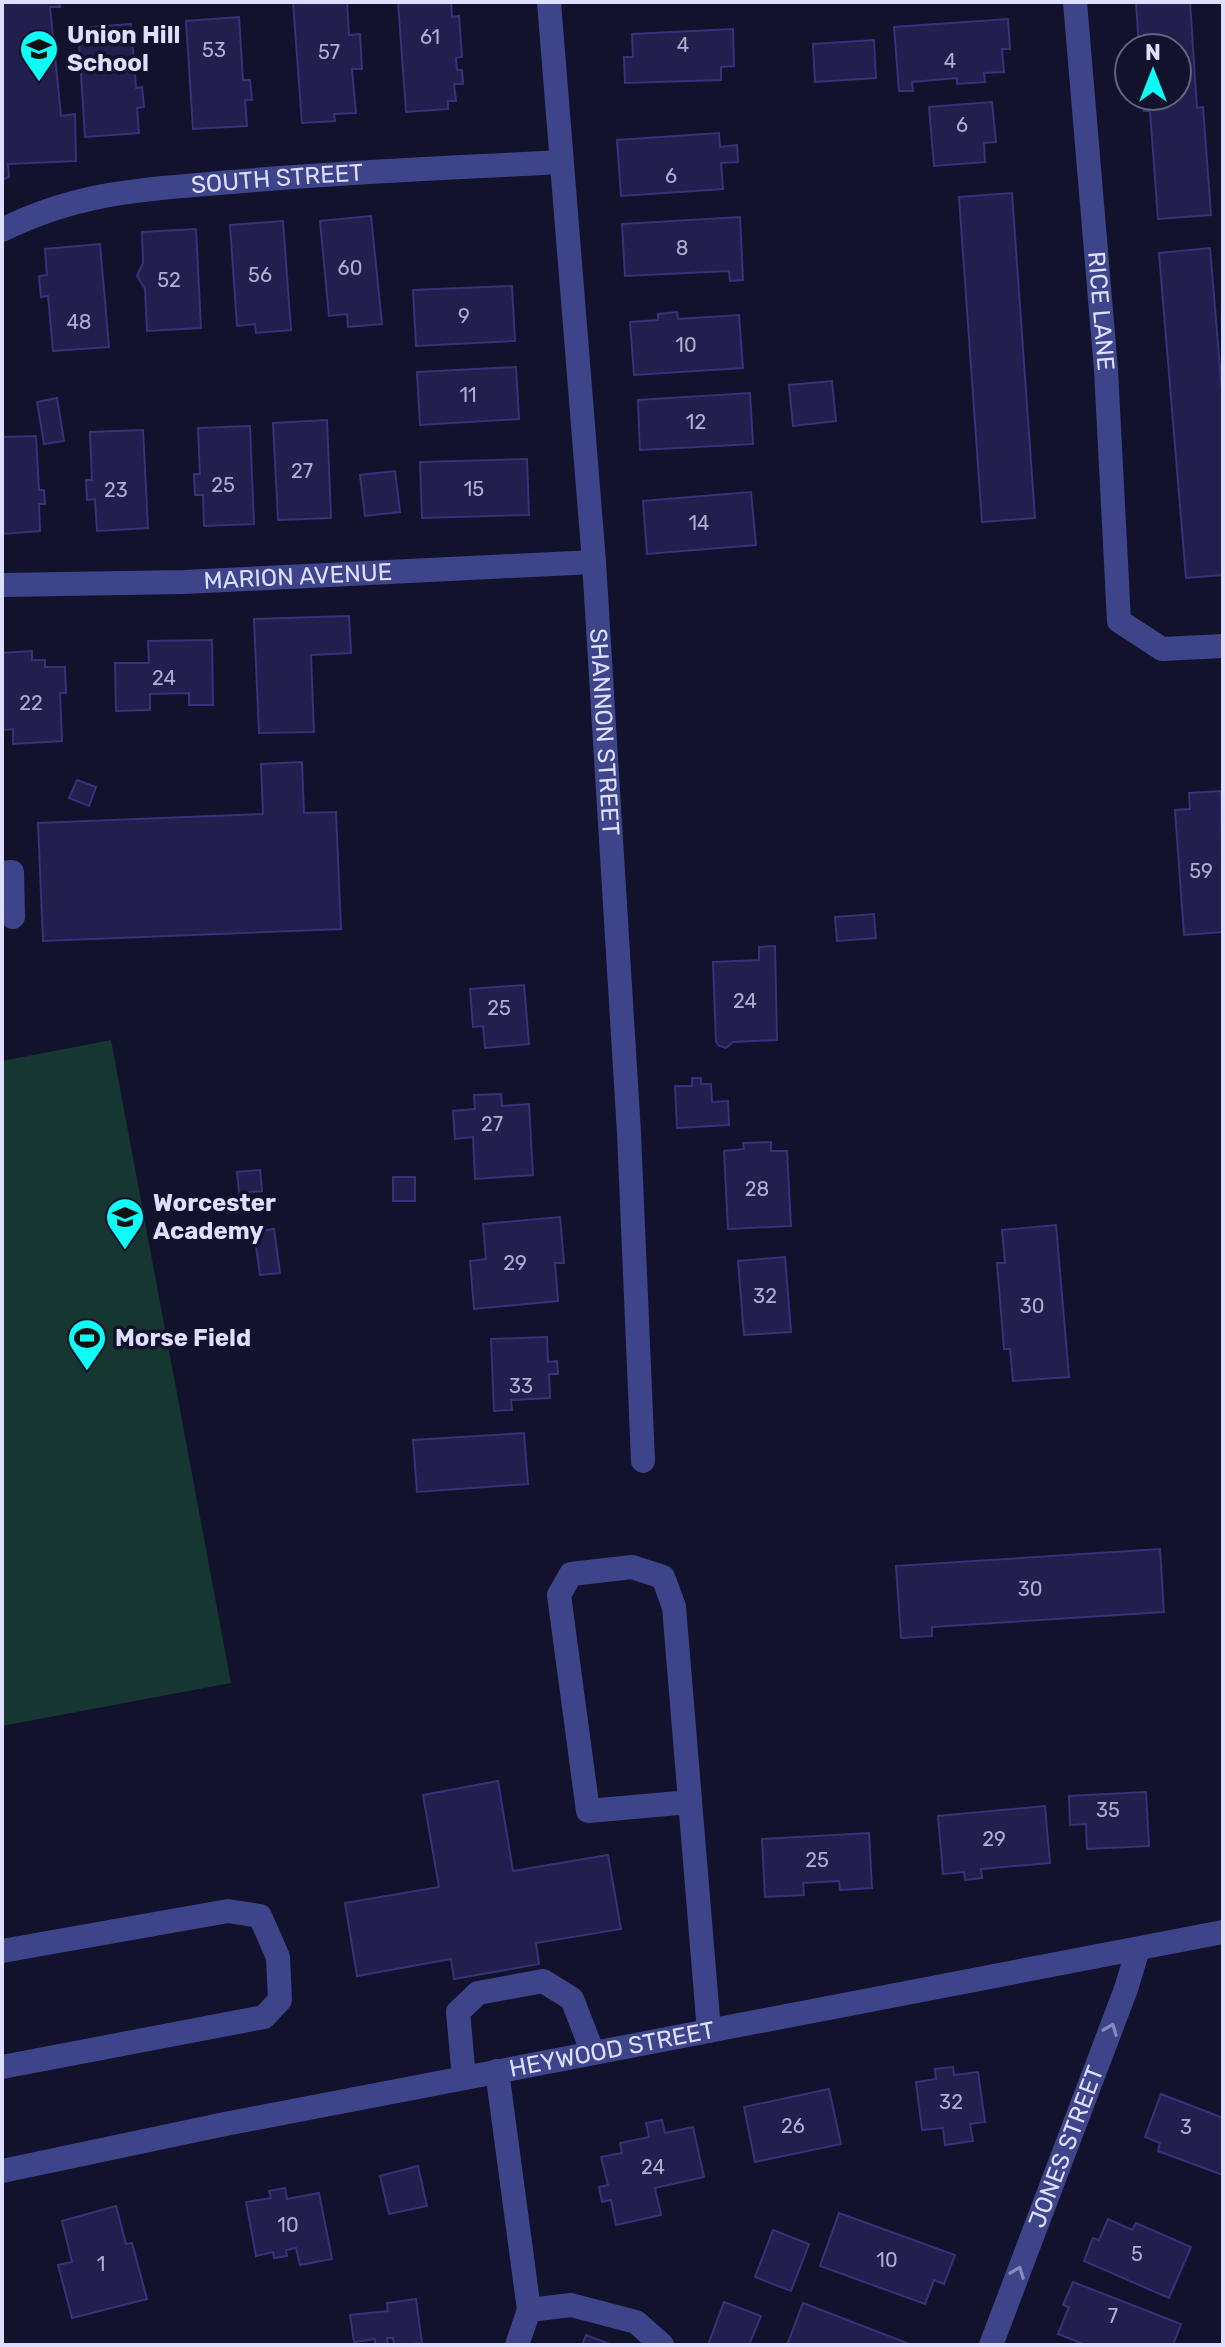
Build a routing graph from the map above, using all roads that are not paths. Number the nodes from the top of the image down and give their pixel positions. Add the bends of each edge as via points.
1 (549, 2) edge
2 (1075, 2) edge
3 (561, 162) junction
4 (2, 230) edge
5 (594, 562) junction
6 (2, 585) edge
7 (1223, 646) edge
8 (2, 873) edge
9 (13, 917) dead end
10 (643, 1461) dead end
11 (690, 1802) junction
12 (1223, 1932) edge
13 (1138, 1949) junction
14 (2, 1951) edge
15 (709, 2031) junction
16 (593, 2053) junction
17 (2, 2067) edge
18 (497, 2071) junction
19 (464, 2078) junction
20 (2, 2171) edge
21 (529, 2310) junction
22 (517, 2345) edge
23 (662, 2345) edge
24 (991, 2345) edge

1 - 3 street, SHANNON STREET
2 - 7 street, RICE LANE via 1106,370 1119,621 1162,649
3 - 4 street, SOUTH STREET via 112,192
3 - 5 street, SHANNON STREET
5 - 6 street, MARION AVENUE via 185,582
5 - 10 street, SHANNON STREET
8 - 9 street via 12,872
11 - 11 street via 674,1607 663,1577 632,1567 571,1574 559,1595 588,1811
11 - 15 street
12 - 13 street, HEYWOOD STREET
13 - 15 street, HEYWOOD STREET
24 -> 13 street, JONES STREET
14 - 17 street via 228,1911 260,1916 278,1957 280,2000 264,2017
15 - 16 street, HEYWOOD STREET
16 - 18 street, HEYWOOD STREET
16 - 19 street via 572,1999 543,1981 478,1993 458,2012
18 - 19 street, HEYWOOD STREET
18 - 21 street
19 - 20 street, HEYWOOD STREET
21 - 22 street
21 - 23 street via 571,2305 636,2322

